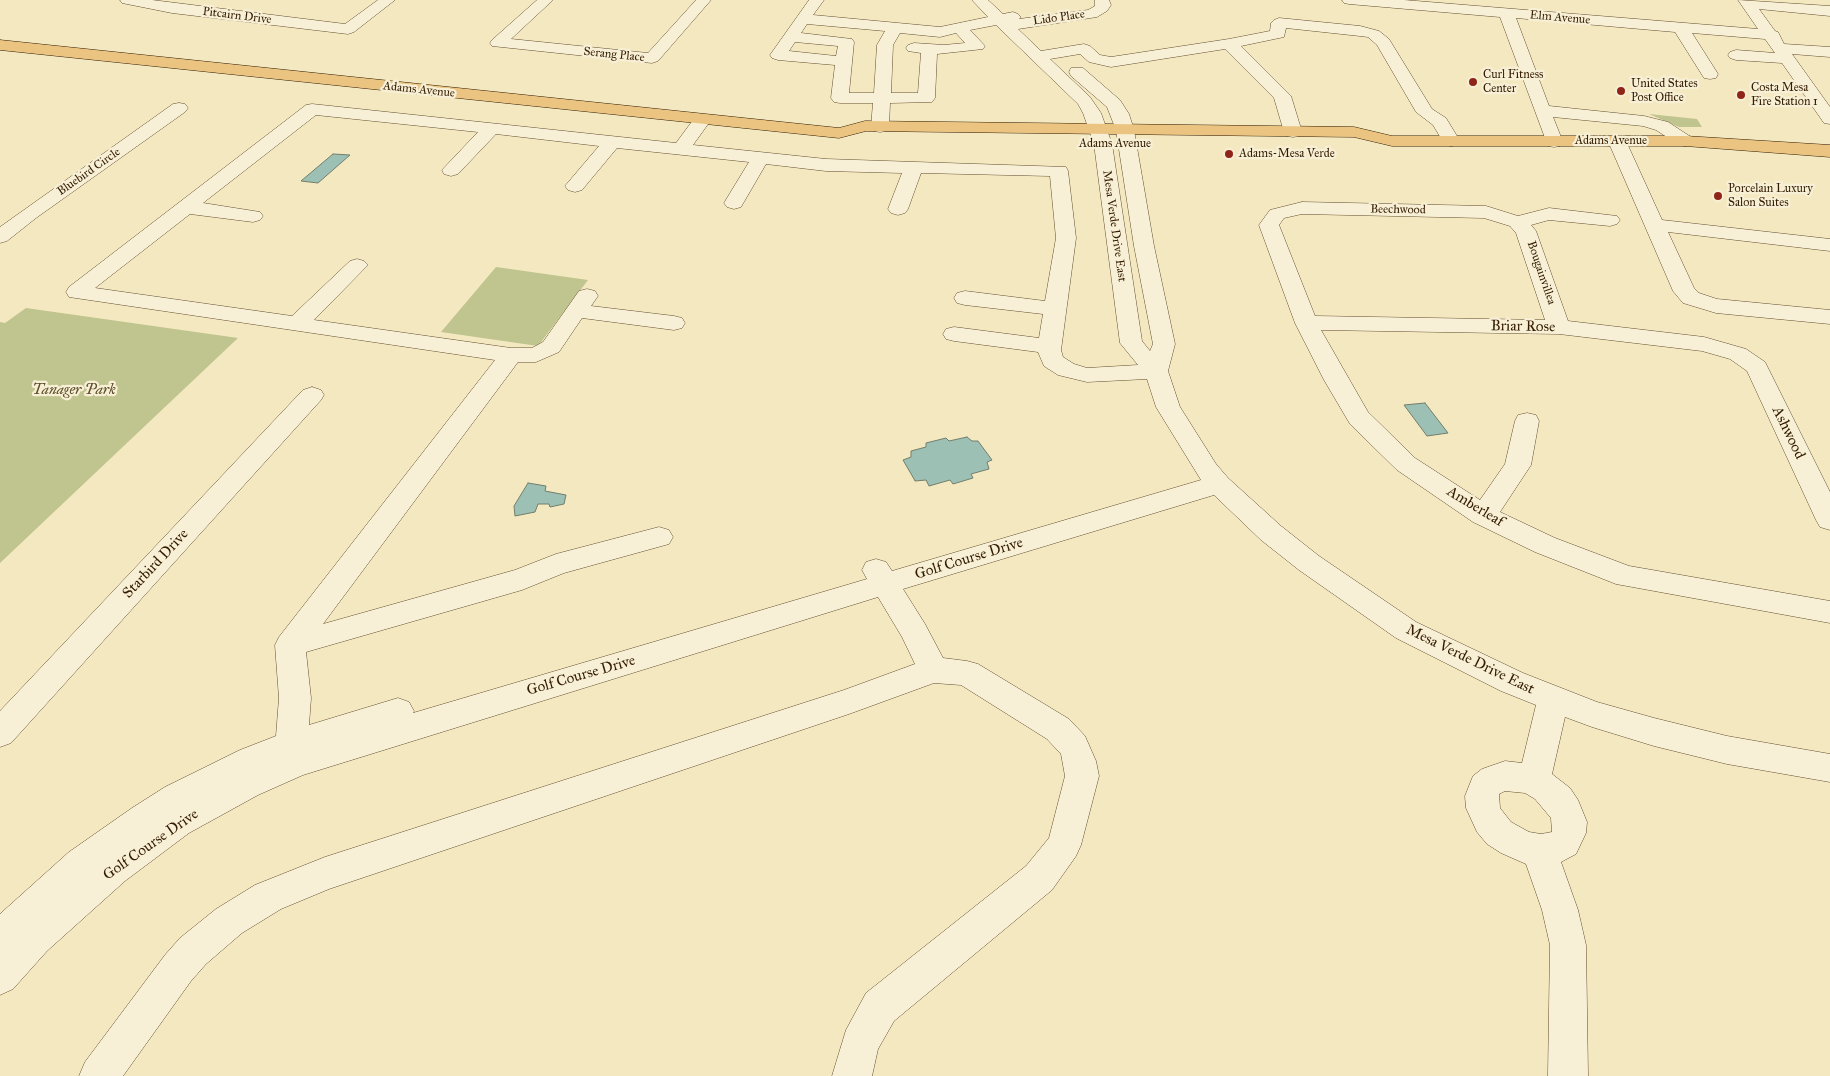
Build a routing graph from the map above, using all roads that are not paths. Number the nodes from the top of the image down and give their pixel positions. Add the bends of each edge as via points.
1 (127, 0) edge
2 (231, 0) edge
3 (388, 0) edge
4 (546, 0) edge
5 (704, 0) edge
6 (817, 0) edge
7 (979, 0) edge
8 (997, 0) edge
9 (1102, 0) edge
10 (1349, 0) edge
11 (1747, 2) edge
12 (1830, 11) edge
13 (210, 13) junction
14 (1506, 13) junction
15 (803, 19) junction
16 (1010, 21) junction
17 (1626, 23) junction
18 (895, 28) junction
19 (960, 28) junction
20 (1681, 28) junction
21 (1551, 32) dead end
22 (791, 37) junction
23 (846, 42) junction
24 (1229, 44) junction
25 (0, 45) edge
26 (885, 45) junction
27 (929, 50) junction
28 (1783, 52) junction
29 (1830, 52) edge
30 (1056, 53) junction
31 (1736, 55) dead end
32 (1037, 56) junction
33 (844, 61) junction
34 (1811, 68) dead end
35 (1710, 74) dead end
36 (882, 98) junction
37 (179, 108) dead end
38 (1542, 111) junction
39 (1830, 119) edge
40 (702, 120) junction
41 (880, 127) junction
42 (491, 129) junction
43 (1293, 132) junction
44 (839, 133) junction
45 (1101, 137) junction
46 (1126, 137) junction
47 (1392, 141) junction
48 (1451, 141) junction
49 (1617, 141) junction
50 (1685, 141) junction
51 (612, 142) junction
52 (1554, 142) junction
53 (680, 150) junction
54 (1830, 151) edge
55 (760, 159) junction
56 (913, 168) junction
57 (451, 170) dead end
58 (575, 186) dead end
59 (734, 202) dead end
60 (186, 207) junction
61 (898, 209) dead end
62 (1277, 214) joint
63 (253, 216) dead end
64 (1610, 220) dead end
65 (1517, 222) junction
66 (1656, 225) junction
67 (0, 237) edge
68 (1830, 245) edge
69 (357, 265) dead end
70 (965, 298) dead end
71 (1055, 309) junction
72 (1830, 317) edge
73 (674, 323) dead end
74 (1306, 323) junction
75 (297, 324) junction
76 (1559, 327) junction
77 (954, 334) dead end
78 (1050, 346) junction
79 (1738, 354) joint
80 (512, 355) junction
81 (1156, 371) junction
82 (312, 395) dead end
83 (1527, 422) dead end
84 (1213, 477) junction
85 (1483, 515) junction
86 (1830, 520) edge
87 (660, 537) dead end
88 (881, 577) junction
89 (1830, 612) edge
90 (290, 645) junction
91 (933, 670) junction
92 (1553, 698) junction
93 (0, 733) edge
94 (293, 753) junction
95 (1830, 768) edge
96 (1534, 781) junction
97 (1539, 850) junction
98 (0, 939) edge
99 (0, 976) edge
100 (99, 1076) edge
101 (852, 1076) edge
102 (1568, 1076) edge

1 - 13 street, Pitcairn Drive
2 - 13 street
3 - 13 street, Pitcairn Drive via 348,29
4 - 5 street, Serang Place via 498,43 652,58
6 - 15 street
7 - 16 street, Mesa Verde Drive East
8 - 16 street, Mesa Verde Drive East
9 - 16 street, Lido Place via 1102,8 1092,14
10 - 14 street, Elm Avenue
11 - 12 street
11 - 28 street
14 - 17 street, Elm Avenue
14 - 38 street via 1519,30
15 - 18 street
15 - 22 street
16 - 19 street
16 - 30 street, Mesa Verde Drive East
16 - 32 street, Mesa Verde Drive East
17 - 20 street, Elm Avenue
17 - 21 street via 1634,39
18 - 19 street via 940,32
18 - 26 street
19 - 27 street via 977,46
20 - 28 street, Elm Avenue
20 - 35 street
22 - 23 street
22 - 33 street via 778,55
23 - 26 street
23 - 33 street
24 - 30 street via 1111,62 1099,60 1084,49
24 - 43 street via 1282,96
24 - 48 street via 1278,34 1279,24 1373,34 1384,42 1425,112 1440,122
25 - 40 main road, Adams Avenue
26 - 27 street
26 - 36 street
27 - 36 street via 926,98
28 - 29 street, Elm Avenue
28 - 31 street
28 - 34 street
28 - 39 street
30 - 32 street
30 - 46 street, Mesa Verde Drive East via 1114,104
32 - 45 street, Mesa Verde Drive East via 1084,101 1092,112
33 - 36 street via 840,98
36 - 41 street
37 - 67 street, Bluebird Circle
38 - 50 street via 1644,121 1662,126
38 - 52 street
40 - 44 main road, Adams Avenue
40 - 53 street
41 - 44 main road, Adams Avenue via 864,126
41 - 45 main road, Adams Avenue
42 - 51 street
42 - 57 street
42 - 60 street via 312,109
43 - 46 main road, Adams Avenue
43 - 47 main road, Adams Avenue via 1354,132
44 - 45 main road, Adams Avenue via 859,141
45 - 46 main road, Adams Avenue
45 - 81 street, Mesa Verde Drive East via 1130,343
46 - 47 main road, Adams Avenue via 1364,148
46 - 81 street, Mesa Verde Drive East via 1164,344
47 - 48 main road, Adams Avenue
48 - 52 main road, Adams Avenue
49 - 50 main road, Adams Avenue
49 - 52 main road, Adams Avenue
49 - 66 street
50 - 54 main road, Adams Avenue
51 - 53 street
51 - 58 street
53 - 55 street
55 - 56 street
55 - 59 street
56 - 61 street
56 - 71 street via 1059,171 1066,238
60 - 63 street
60 - 75 street via 77,292
62 - 65 street, Beechwood via 1302,208 1486,212
62 - 74 street, Amberleaf via 1269,226
64 - 65 street via 1549,214
65 - 76 street, Bougainvillea via 1526,231
66 - 68 street
66 - 72 street via 1684,291 1691,298 1716,306
69 - 75 street
70 - 71 street
71 - 78 street
73 - 80 street via 582,303 551,347 527,356
74 - 76 street, Briar Rose
74 - 85 street, Amberleaf via 1359,418 1406,464
75 - 80 street
76 - 79 street, Briar Rose via 1704,344
77 - 78 street
78 - 81 street via 1052,361 1076,373
79 - 86 street, Ashwood via 1757,367
80 - 90 street
81 - 84 street, Mesa Verde Drive East via 1168,407
82 - 93 street, Starbird Drive
83 - 85 street via 1518,465
84 - 88 street, Golf Course Drive
84 - 92 street, Mesa Verde Drive East via 1298,555 1406,630 1512,682
85 - 89 street, Amberleaf via 1626,576
87 - 90 street
88 - 91 street via 915,632
88 - 94 street, Golf Course Drive via 529,690
90 - 94 street via 295,698
91 - 100 street via 325,874 268,897 229,921 193,951
91 - 101 street via 967,673 1058,730 1074,746 1082,776 1064,845 1040,878 880,1007 860,1044
92 - 95 street, Mesa Verde Drive East via 1592,714 1654,732 1727,750
92 - 96 street
94 - 98 street, Golf Course Drive via 252,760 144,819 81,864
94 - 99 street, Golf Course Drive via 246,784 177,822 113,869 34,938
96 - 97 street via 1558,799 1570,822 1564,842 1554,848
96 - 97 street via 1519,777 1494,779 1482,796 1483,808 1499,833 1512,842
97 - 102 street via 1560,910 1568,945

